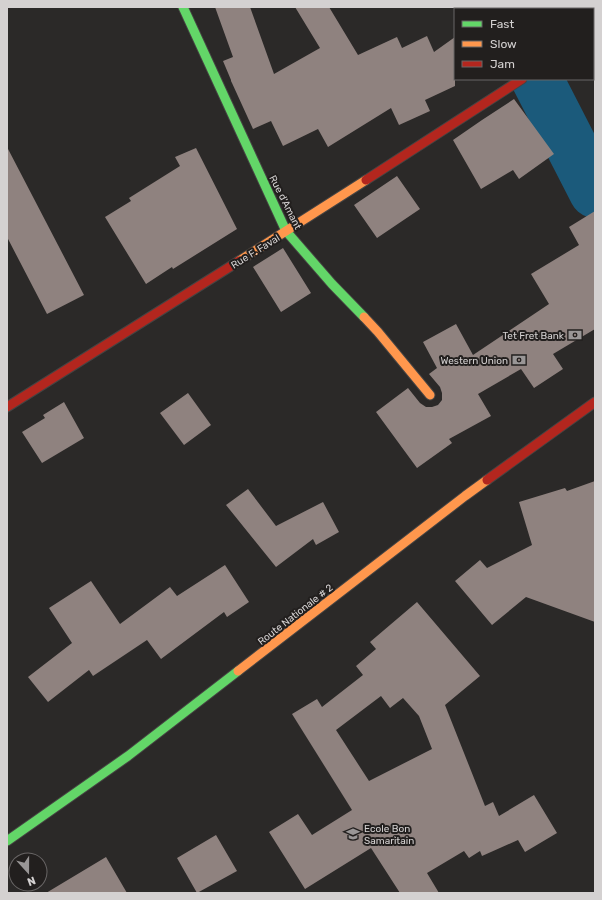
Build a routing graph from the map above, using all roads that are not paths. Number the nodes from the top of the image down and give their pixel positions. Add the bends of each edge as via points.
1 (183, 7) edge
2 (520, 80) edge
3 (286, 231) junction
4 (430, 395) dead end
5 (595, 402) edge
6 (7, 407) edge
7 (7, 841) edge

1 - 3 street, Rue d'Amant
2 - 3 street, Rue F. Faval
3 - 4 street, Rue d'Amant via 378,332
3 - 6 street, Rue F. Faval
5 - 7 street, Route Nationale # 2 via 466,496 128,756

